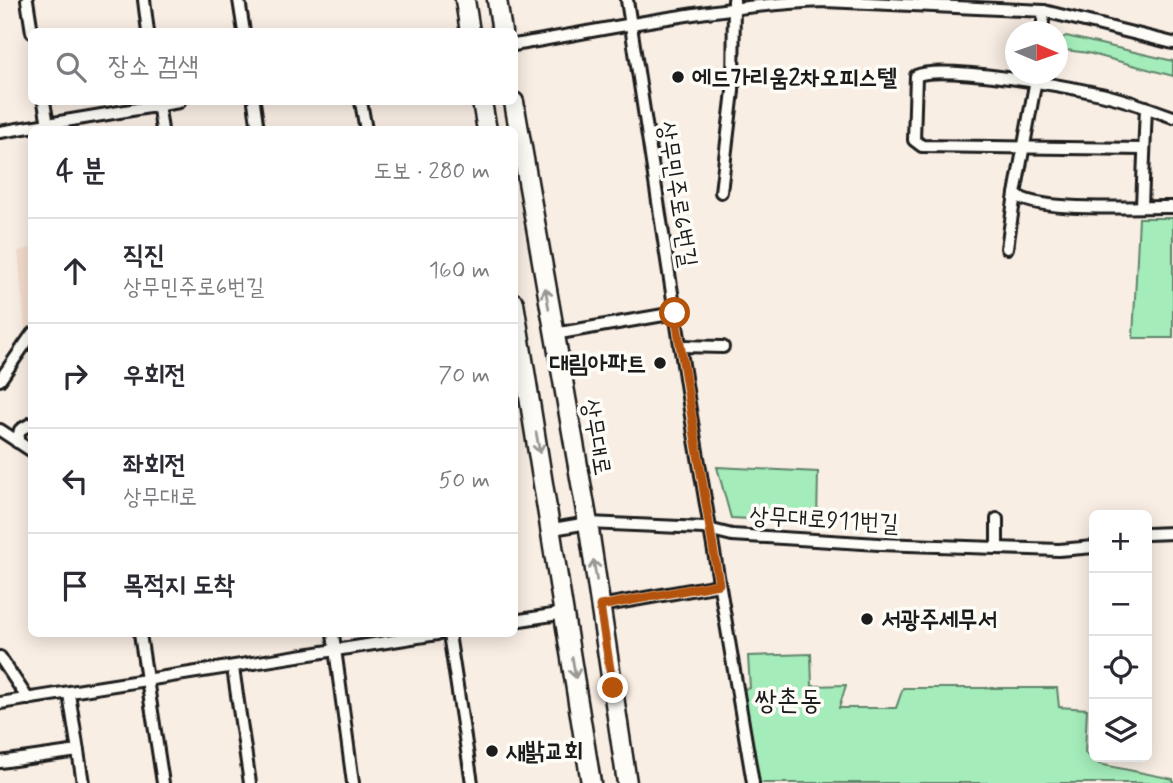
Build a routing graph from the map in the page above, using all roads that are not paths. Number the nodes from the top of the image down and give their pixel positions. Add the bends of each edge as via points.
1 (27, 0) edge
2 (144, 0) edge
3 (239, 0) edge
4 (465, 0) edge
5 (497, 0) edge
6 (628, 0) edge
7 (734, 5) edge
8 (1044, 11) junction
9 (1043, 21) edge
10 (631, 25) junction
11 (32, 28) edge
12 (148, 28) edge
13 (243, 28) edge
14 (469, 28) edge
15 (501, 28) edge
16 (1173, 43) edge
17 (518, 44) edge
18 (1005, 76) edge
19 (1035, 84) edge
20 (1060, 84) edge
21 (44, 105) edge
22 (149, 105) edge
23 (159, 105) edge
24 (254, 105) edge
25 (362, 105) edge
26 (483, 105) edge
27 (515, 105) edge
28 (1146, 107) junction
29 (1173, 117) edge
30 (48, 126) edge
31 (162, 126) edge
32 (257, 126) edge
33 (365, 126) edge
34 (486, 126) edge
35 (28, 128) edge
36 (0, 132) edge
37 (1023, 146) junction
38 (1144, 149) junction
39 (721, 192) dead end
40 (1015, 194) junction
41 (1142, 206) junction
42 (1173, 207) edge
43 (1007, 248) dead end
44 (675, 313) junction
45 (554, 334) junction
46 (28, 340) edge
47 (518, 345) edge
48 (680, 346) junction
49 (723, 347) dead end
50 (0, 380) edge
51 (28, 425) edge
52 (0, 430) edge
53 (17, 442) junction
54 (28, 449) edge
55 (997, 519) dead end
56 (588, 523) junction
57 (553, 529) junction
58 (711, 531) junction
59 (1173, 533) edge
60 (1152, 534) edge
61 (998, 547) junction
62 (1089, 547) edge
63 (719, 584) junction
64 (600, 606) junction
65 (565, 612) junction
66 (518, 620) edge
67 (141, 637) edge
68 (333, 637) edge
69 (418, 637) edge
70 (449, 637) edge
71 (335, 650) junction
72 (0, 657) edge
73 (233, 668) junction
74 (148, 681) junction
75 (69, 694) junction
76 (28, 699) junction
77 (0, 703) edge
78 (78, 751) junction
79 (0, 762) edge
80 (83, 783) edge
81 (163, 783) edge
82 (250, 783) edge
83 (353, 783) edge
84 (472, 783) edge
85 (592, 783) edge
86 (627, 783) edge
87 (753, 783) edge

1 - 11 street
2 - 12 street
3 - 13 street
4 - 14 main road
5 - 15 main road
6 - 10 street, 상무민주로6번길
7 - 8 street via 859,1
7 - 10 street
7 - 39 street via 732,101
8 - 9 street
8 - 16 street
10 - 17 street
10 - 44 street, 상무민주로6번길
18 - 37 street via 924,72 916,76 914,141 922,146
19 - 37 street
20 - 28 street
21 - 30 street
22 - 30 street
23 - 31 street
24 - 32 street
25 - 33 street
26 - 34 main road
45 -> 27 main road, 상무대로
28 - 29 street
28 - 38 street
35 - 36 street
37 - 38 street
37 - 40 street
38 - 41 street
40 - 41 street via 1046,205
40 - 43 street
41 - 42 street
44 - 45 street
44 - 48 street, 상무민주로6번길
45 - 56 main road, 상무대로
46 - 50 street
47 -> 57 main road
48 - 49 street
48 - 58 street, 상무민주로6번길
51 - 53 street via 20,430
52 - 53 street
53 - 54 street
55 - 61 street
56 - 57 street, 상무대로911번길
56 - 58 street, 상무대로911번길
64 -> 56 main road, 상무대로
57 - 65 main road
58 - 61 street, 상무대로911번길 via 836,542
58 - 63 street, 상무민주로6번길
59 - 60 street
61 - 62 street, 상무대로911번길
63 - 64 street
63 - 87 street, 상무민주로6번길
64 - 86 main road, 상무대로
65 - 66 street
65 -> 85 main road
67 - 74 street
68 - 71 street
69 - 71 street
70 - 84 street
71 - 73 street
71 - 83 street
72 - 76 street
73 - 74 street
73 - 82 street
74 - 75 street
74 - 81 street
75 - 76 street
75 - 78 street
76 - 77 street
78 - 79 street
78 - 80 street

